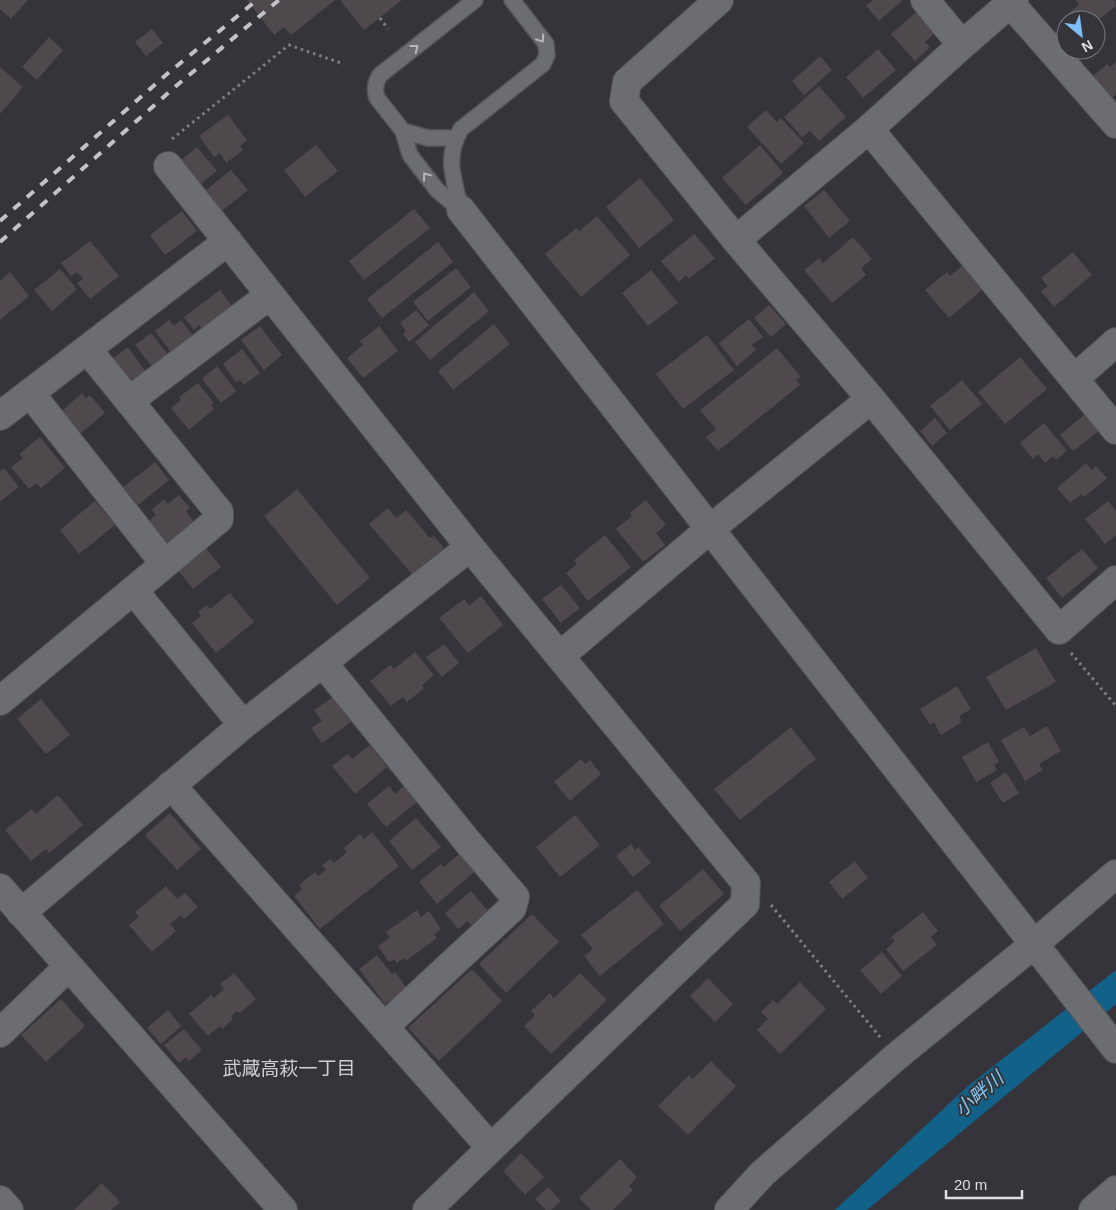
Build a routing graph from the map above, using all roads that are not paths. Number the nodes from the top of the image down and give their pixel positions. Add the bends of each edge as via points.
1 (475, 0) edge
2 (512, 0) edge
3 (719, 0) edge
4 (924, 0) edge
5 (1012, 2) edge
6 (962, 45) junction
7 (1115, 121) edge
8 (869, 129) junction
9 (403, 131) junction
10 (456, 138) junction
11 (168, 166) road end
12 (461, 210) junction
13 (736, 240) junction
14 (228, 241) junction
15 (270, 295) junction
16 (1116, 342) edge
17 (87, 349) junction
18 (1074, 379) junction
19 (30, 393) junction
20 (871, 399) junction
21 (129, 402) junction
22 (0, 416) edge
23 (1116, 430) edge
24 (710, 529) junction
25 (470, 547) junction
26 (165, 564) junction
27 (1116, 580) edge
28 (134, 591) junction
29 (560, 656) junction
30 (323, 662) junction
31 (0, 701) edge
32 (243, 725) junction
33 (171, 785) junction
34 (1116, 874) edge
35 (0, 888) edge
36 (21, 913) junction
37 (1033, 945) junction
38 (68, 967) junction
39 (384, 1027) junction
40 (0, 1033) edge
41 (1115, 1048) edge
42 (490, 1148) junction
43 (1116, 1190) edge
44 (0, 1200) edge
45 (9, 1210) edge
46 (283, 1210) edge
47 (427, 1210) edge
48 (729, 1210) edge
49 (1093, 1210) edge

9 -> 1 lane via 377,98 376,82 380,75
2 -> 10 lane via 546,44 547,55 543,64 461,129
3 - 13 street via 627,82 624,101
4 - 6 street
5 - 6 street
5 - 7 street
6 - 8 street
8 - 13 street
8 - 18 street
9 - 10 lane via 428,138
12 -> 9 lane via 438,190 410,155
10 - 12 lane via 450,166
11 - 14 street
12 - 24 street
13 - 20 street
14 - 15 street
14 - 17 street
15 - 21 street
15 - 25 street
16 - 18 street
17 - 19 street
17 - 21 street
18 - 23 street
19 - 22 street
19 - 26 street
20 - 24 street
20 - 27 street via 1059,630
21 - 26 street via 219,512 219,519
24 - 29 street
24 - 37 street
25 - 29 street
25 - 30 street
26 - 28 street
28 - 31 street
28 - 32 street
29 - 42 street via 746,883 745,904
30 - 32 street
30 - 39 street via 515,897 512,908
32 - 33 street
33 - 36 street
33 - 39 street
34 - 37 street
35 - 36 street
36 - 38 street
37 - 41 street
37 - 48 street via 897,1056 763,1173
38 - 40 street
38 - 46 street
39 - 42 street
42 - 47 street
43 - 49 street
44 - 45 street

